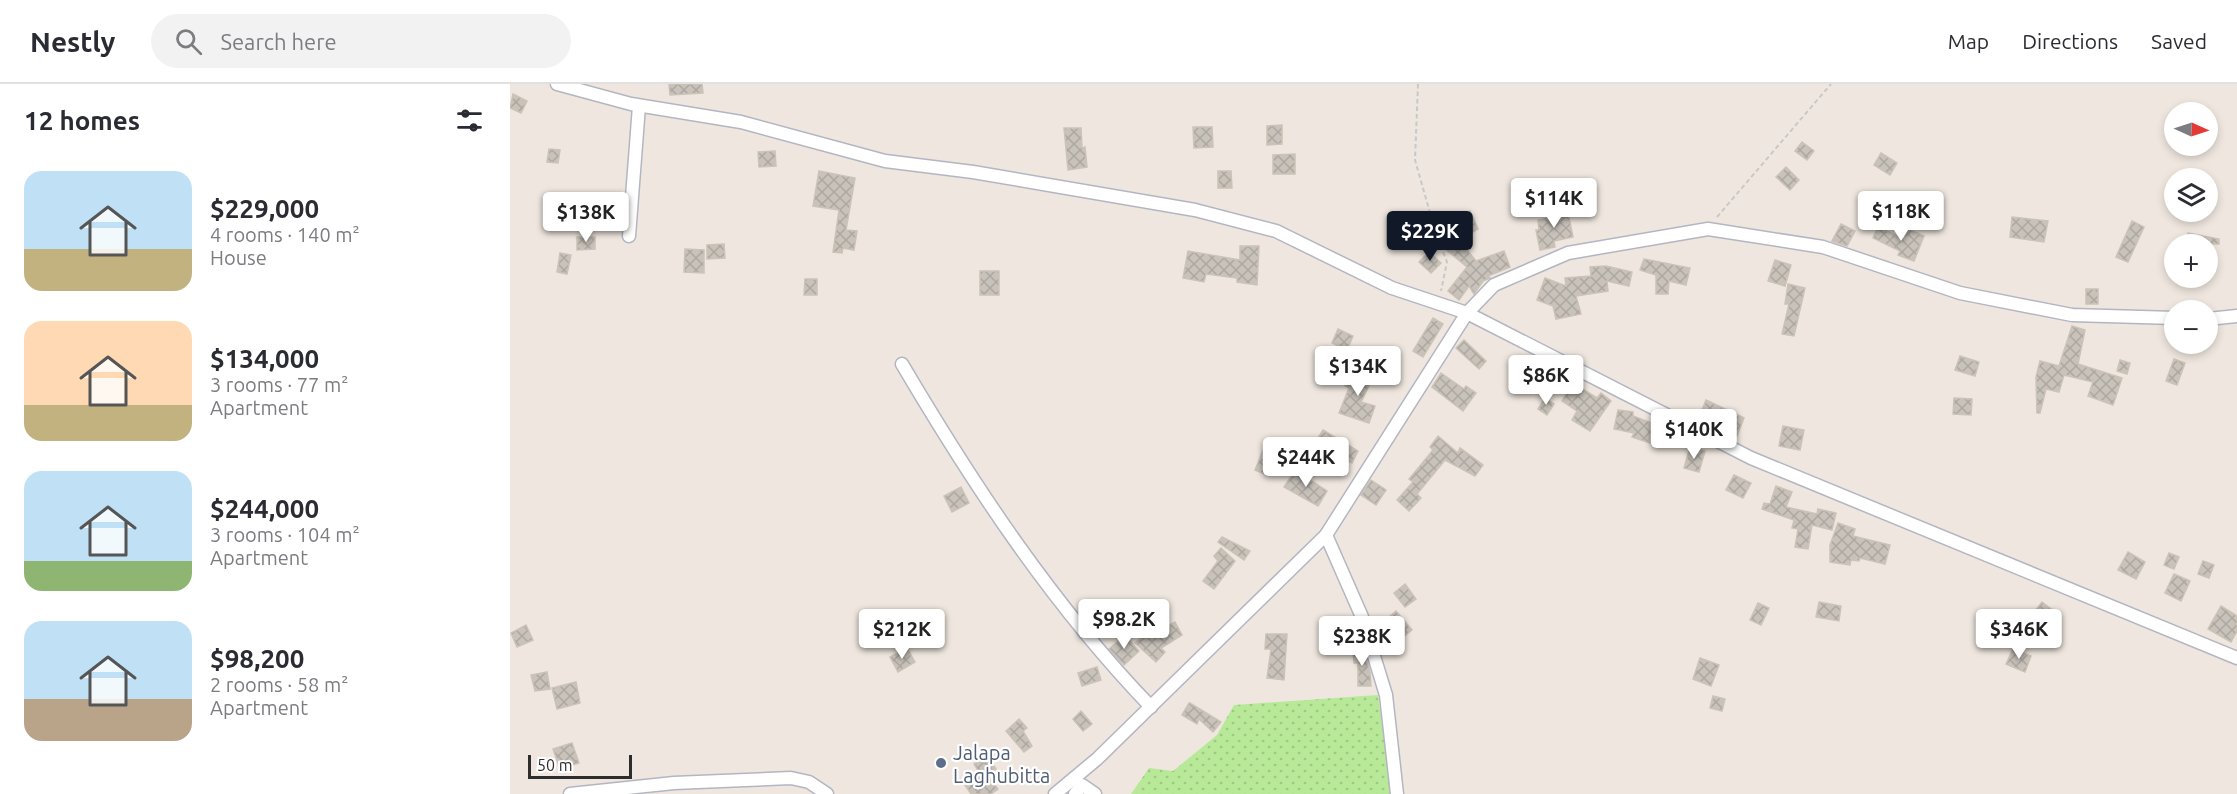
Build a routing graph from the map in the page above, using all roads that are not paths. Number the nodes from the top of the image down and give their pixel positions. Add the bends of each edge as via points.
1 (557, 84) edge
2 (639, 106) junction
3 (629, 236) dead end
4 (1467, 313) junction
5 (2237, 316) edge
6 (2164, 318) edge
7 (2218, 318) edge
8 (902, 364) dead end
9 (1326, 535) junction
10 (2237, 658) edge
11 (1151, 707) junction
12 (570, 794) edge
13 (827, 794) edge
14 (1055, 794) edge
15 (1075, 794) edge
16 (1095, 794) edge
17 (1397, 794) edge

1 - 2 street
2 - 3 street
2 - 4 street via 741,122 885,160 1195,210 1276,231 1392,288
4 - 6 street via 1494,285 1568,253 1708,229 1823,247 1960,294 2072,315
4 - 9 street
4 - 10 street via 1751,458
5 - 7 street
8 - 11 street via 1021,550 1091,640
9 - 11 street
9 - 17 street via 1362,617 1386,695
11 - 14 street
12 - 13 street via 674,783 791,778 809,782
15 - 16 street via 1082,785

